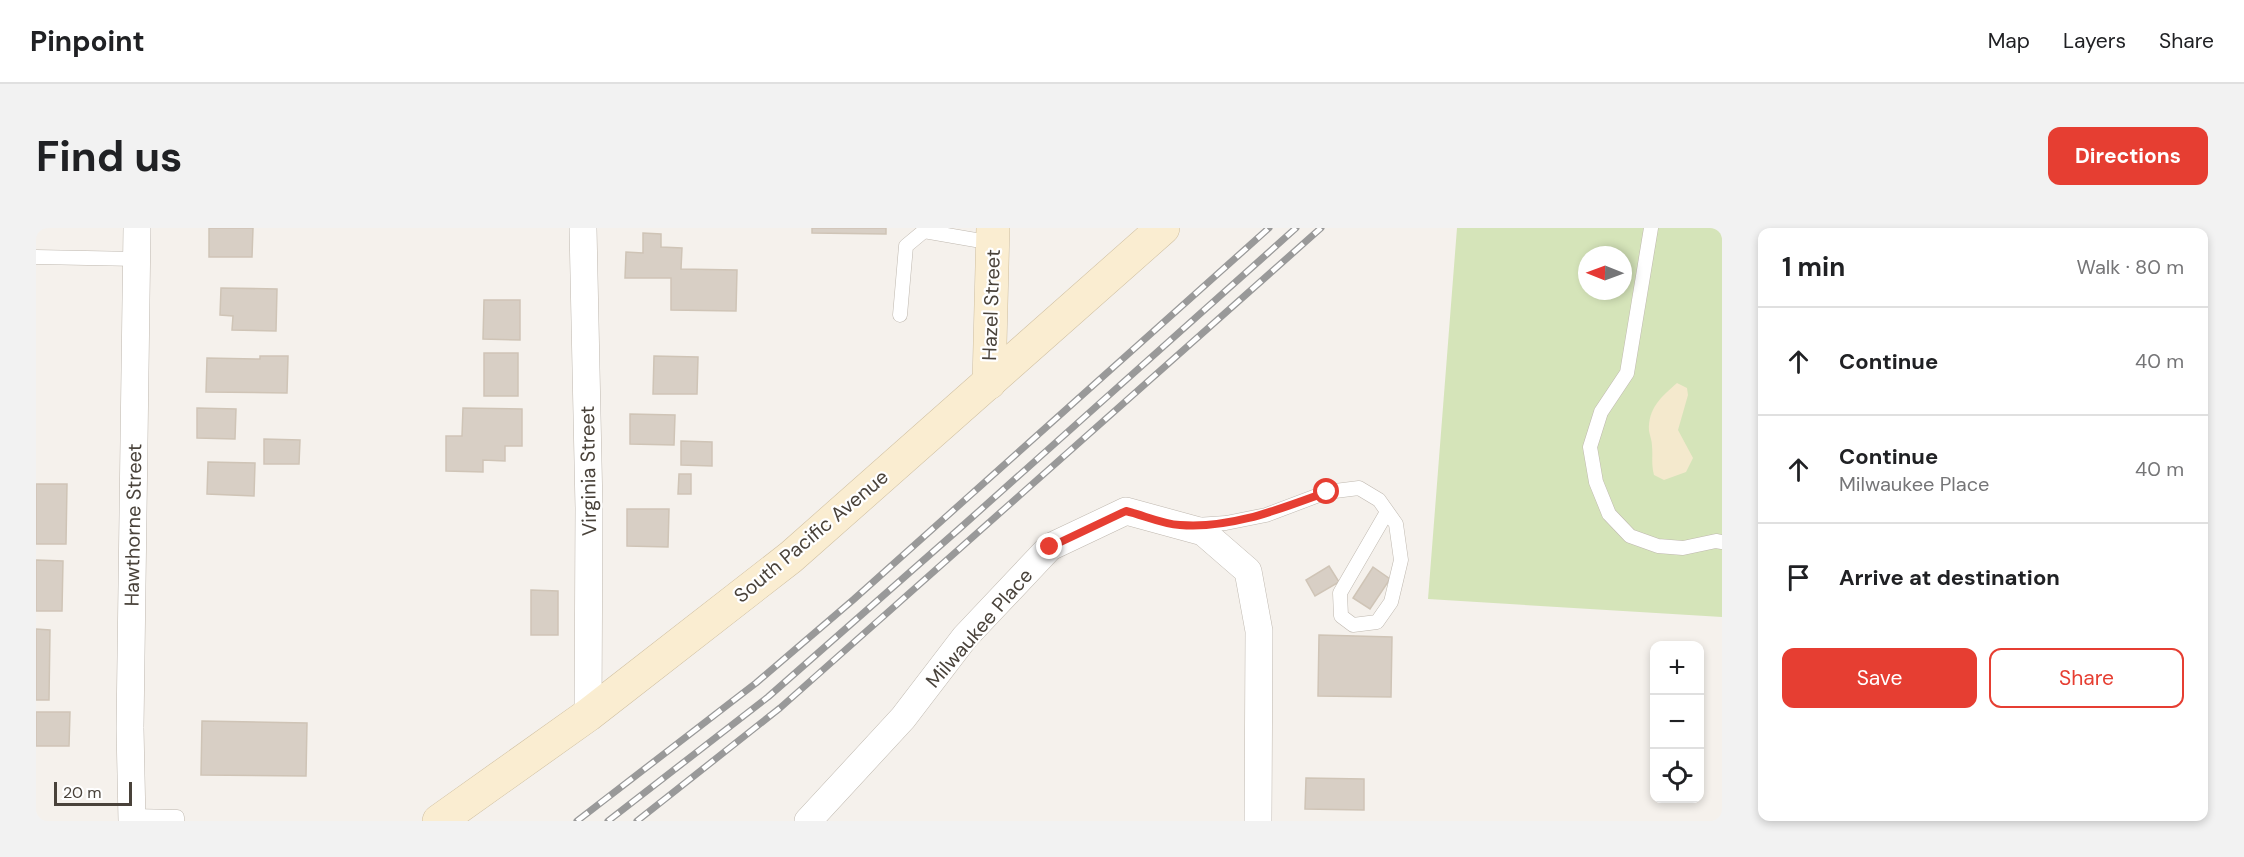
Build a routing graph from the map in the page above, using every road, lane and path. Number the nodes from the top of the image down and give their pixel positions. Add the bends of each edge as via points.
1 (137, 228) edge
2 (583, 228) edge
3 (1163, 228) edge
4 (1651, 228) edge
5 (924, 230) edge
6 (993, 235) edge
7 (36, 257) edge
8 (137, 259) junction
9 (900, 315) dead end
10 (989, 382) junction
11 (1388, 512) junction
12 (1179, 525) junction
13 (1722, 542) edge
14 (588, 715) junction
15 (132, 819) edge
16 (177, 821) edge
17 (439, 821) edge
18 (808, 821) edge
19 (1258, 821) edge

1 - 8 street, Hawthorne Street
2 - 14 street, Virginia Street via 589,508
3 - 10 street, South Pacific Avenue
4 - 13 lane via 1627,373 1601,412 1590,447 1596,482 1609,514 1630,536 1658,546 1683,548
5 - 6 lane
5 - 9 lane via 906,246
6 - 10 street, Hazel Street
7 - 8 lane
8 - 15 street, Hawthorne Street
10 - 14 street, South Pacific Avenue via 791,557
11 - 11 lane via 1396,524 1401,560 1391,602 1377,622 1353,626 1341,616 1340,593
11 - 12 lane via 1379,500 1359,488 1327,492 1266,515 1226,523
12 - 18 street, Milwaukee Place via 1126,511 1050,547 965,638 903,718
12 - 19 street, Milwaukee Place via 1203,532 1248,571 1259,631
14 - 17 street, South Pacific Avenue
15 - 16 lane via 177,817

